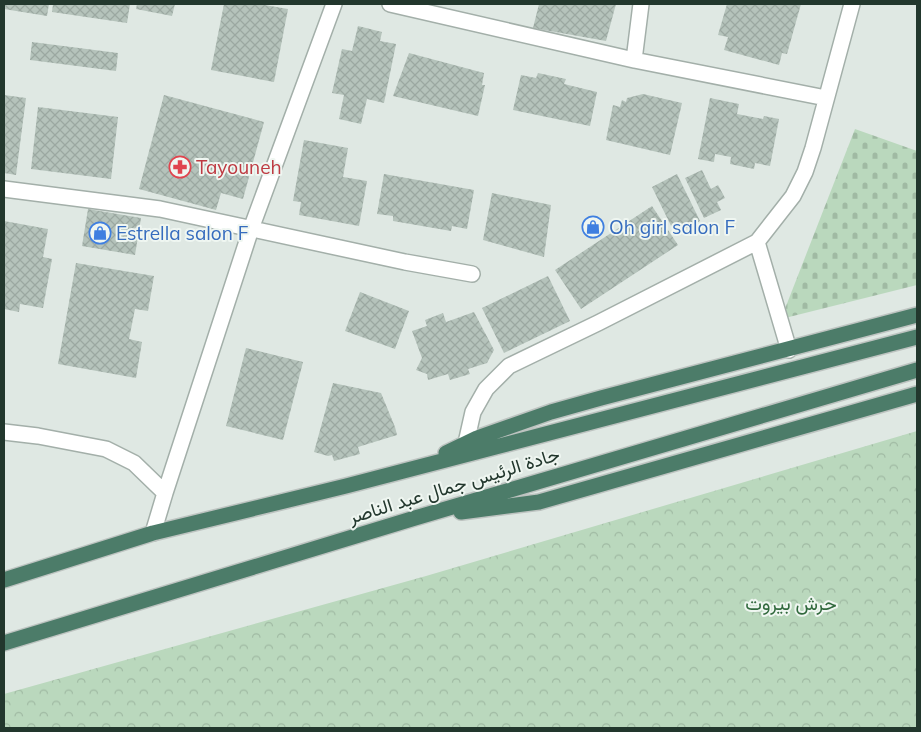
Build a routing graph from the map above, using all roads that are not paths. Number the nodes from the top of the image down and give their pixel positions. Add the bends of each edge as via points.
1 (334, 4) edge
2 (390, 4) edge
3 (641, 4) edge
4 (852, 4) edge
5 (634, 60) junction
6 (826, 98) junction
7 (4, 189) edge
8 (251, 228) junction
9 (757, 242) junction
10 (472, 274) dead end
11 (917, 315) edge
12 (917, 337) edge
13 (789, 350) junction
14 (917, 370) edge
15 (917, 394) edge
16 (4, 432) edge
17 (466, 443) junction
18 (416, 468) junction
19 (165, 494) junction
20 (415, 518) junction
21 (153, 533) junction
22 (4, 580) edge
23 (4, 643) edge

1 - 8 street
2 - 5 street
3 - 5 street
4 - 6 street
5 - 6 street
6 - 9 street via 805,172 793,196
7 - 8 street via 160,209
8 - 10 street
8 - 19 street
9 - 13 street
9 - 17 street via 509,366 486,389 473,412
11 - 13 highway
12 - 18 highway, جادة الرئيس جمال عبد الناصر
13 - 17 highway via 551,412
14 - 20 highway, جادة الرئيس جمال عبد الناصر
15 - 20 highway via 539,502
16 - 19 street via 106,449 134,463
17 - 18 highway
18 - 21 highway, جادة الرئيس جمال عبد الناصر
19 - 21 street
20 - 23 highway, جادة الرئيس جمال عبد الناصر
21 - 22 highway, جادة الرئيس جمال عبد الناصر

